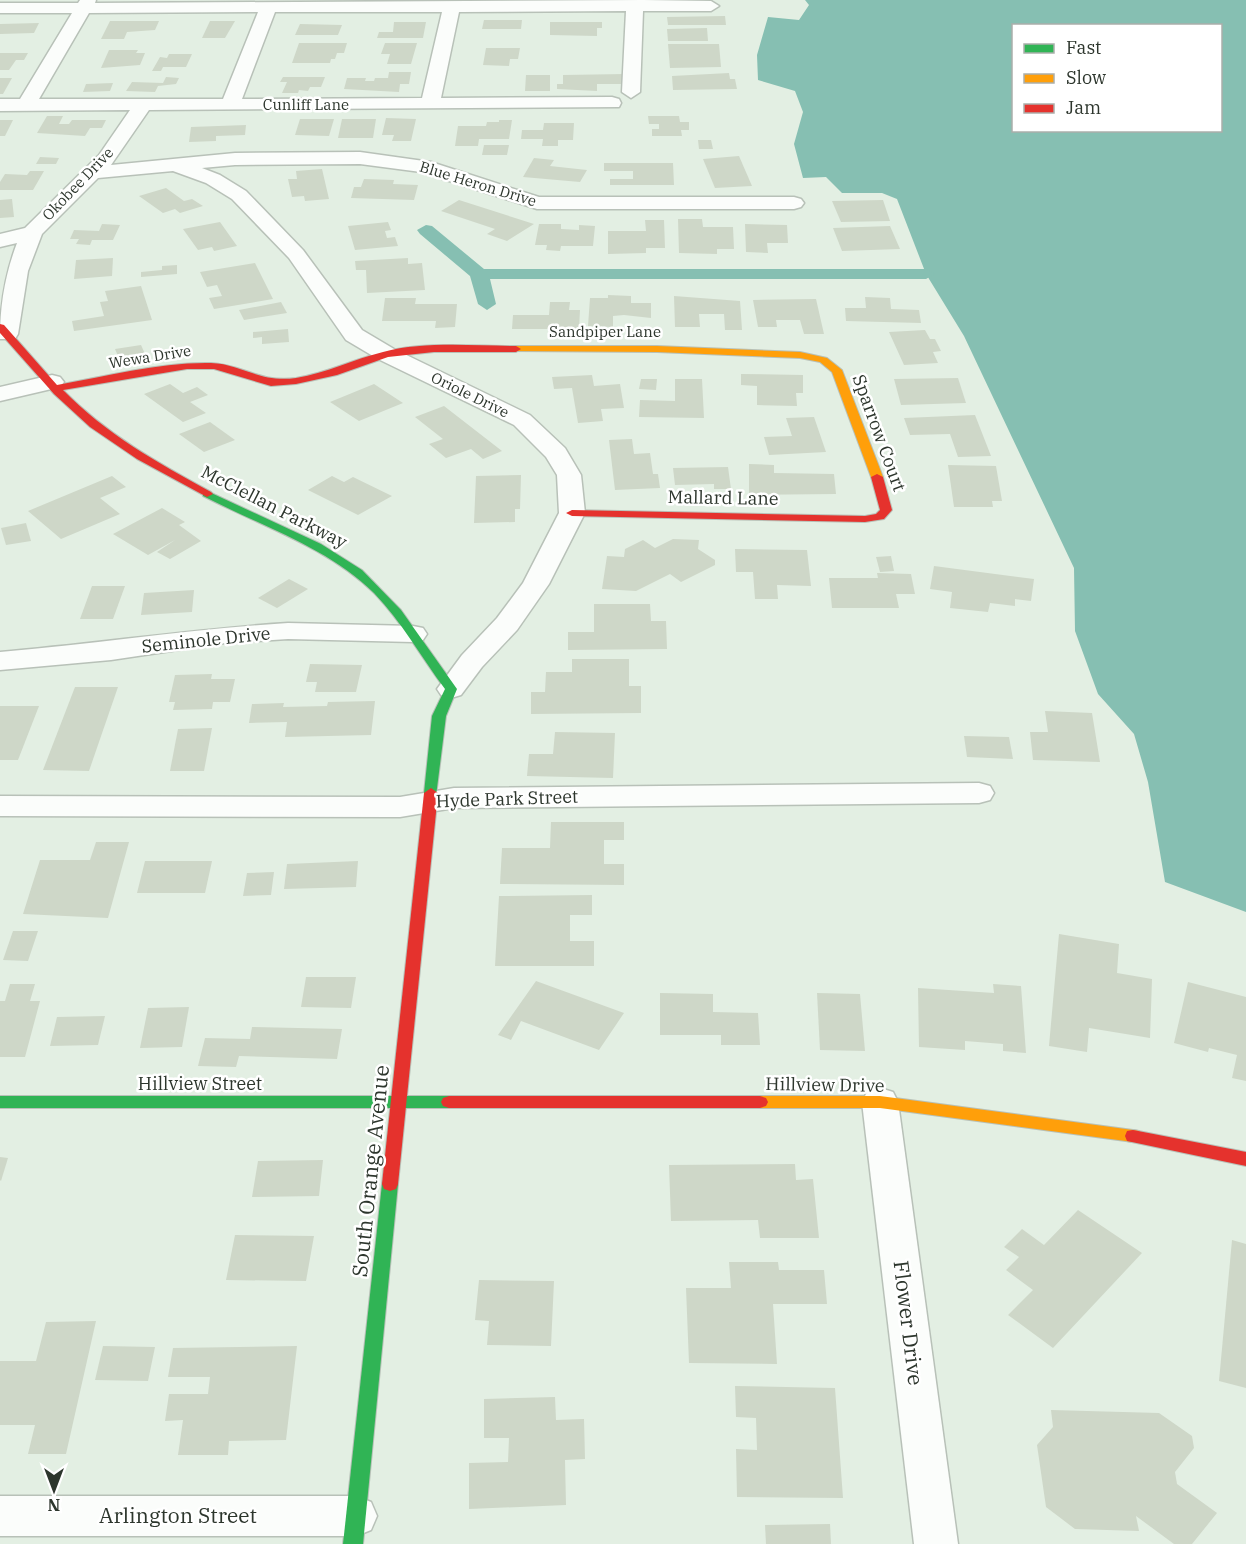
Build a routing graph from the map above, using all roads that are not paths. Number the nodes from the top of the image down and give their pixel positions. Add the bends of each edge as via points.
1 (270, 3) edge
2 (452, 3) edge
3 (635, 3) edge
4 (86, 4) edge
5 (711, 6) dead end
6 (0, 8) edge
7 (631, 92) dead end
8 (612, 103) dead end
9 (430, 104) junction
10 (0, 105) edge
11 (26, 105) junction
12 (143, 105) junction
13 (230, 105) junction
14 (175, 165) junction
15 (92, 173) junction
16 (794, 203) dead end
17 (32, 232) junction
18 (0, 241) edge
19 (3, 330) edge
20 (387, 354) junction
21 (823, 360) joint
22 (55, 385) junction
23 (0, 394) edge
24 (572, 513) junction
25 (874, 519) joint
26 (413, 634) junction
27 (4, 659) edge
28 (451, 689) junction
29 (978, 792) dead end
30 (430, 802) junction
31 (0, 806) edge
32 (399, 1101) junction
33 (0, 1102) edge
34 (880, 1102) junction
35 (1246, 1159) edge
36 (0, 1516) edge
37 (354, 1530) edge
38 (936, 1544) edge

1 - 2 street
1 - 4 street
1 - 13 street
2 - 3 street
2 - 9 street
3 - 5 street
3 - 7 street
4 - 6 street
4 - 11 street
8 - 9 street, Cunliff Lane
9 - 13 street, Cunliff Lane
10 - 11 street, Cunliff Lane
11 - 12 street, Cunliff Lane
12 - 13 street, Cunliff Lane
12 - 15 street, Okobee Drive
14 - 15 street, Blue Heron Drive
14 - 16 street, Blue Heron Drive via 278,157 360,158 424,166 537,203
14 - 20 street, Oriole Drive via 213,179 239,195 296,254 349,330
15 - 17 street, Okobee Drive
17 - 18 street, Okobee Drive
17 - 19 street, Okobee Drive via 17,271
19 - 22 street, McClellan Parkway
20 - 21 street, Sandpiper Lane via 434,350 657,349 801,355
20 - 22 street, Wewa Drive via 296,381 271,383 215,366 187,366
20 - 24 street, Oriole Drive via 506,411 536,431 556,453 569,476
21 - 25 street, Sparrow Court via 837,370 885,499 886,510
22 - 23 street
22 - 26 street, McClellan Parkway via 88,418 150,461 210,496 344,563 380,593
24 - 25 street, Mallard Lane
24 - 28 street via 536,584
26 - 27 street, Seminole Drive via 288,631
26 - 28 street, McClellan Parkway
28 - 30 street via 439,716
29 - 30 street, Hyde Park Street via 477,798
30 - 31 street, Hyde Park Street via 400,807
30 - 32 street, South Orange Avenue
32 - 33 street, Hillview Street
32 - 34 street, Hillview Drive
32 - 37 street, South Orange Avenue
34 - 35 street, Hillview Drive via 1168,1142
34 - 38 street, Flower Drive
36 - 37 street, Arlington Street

